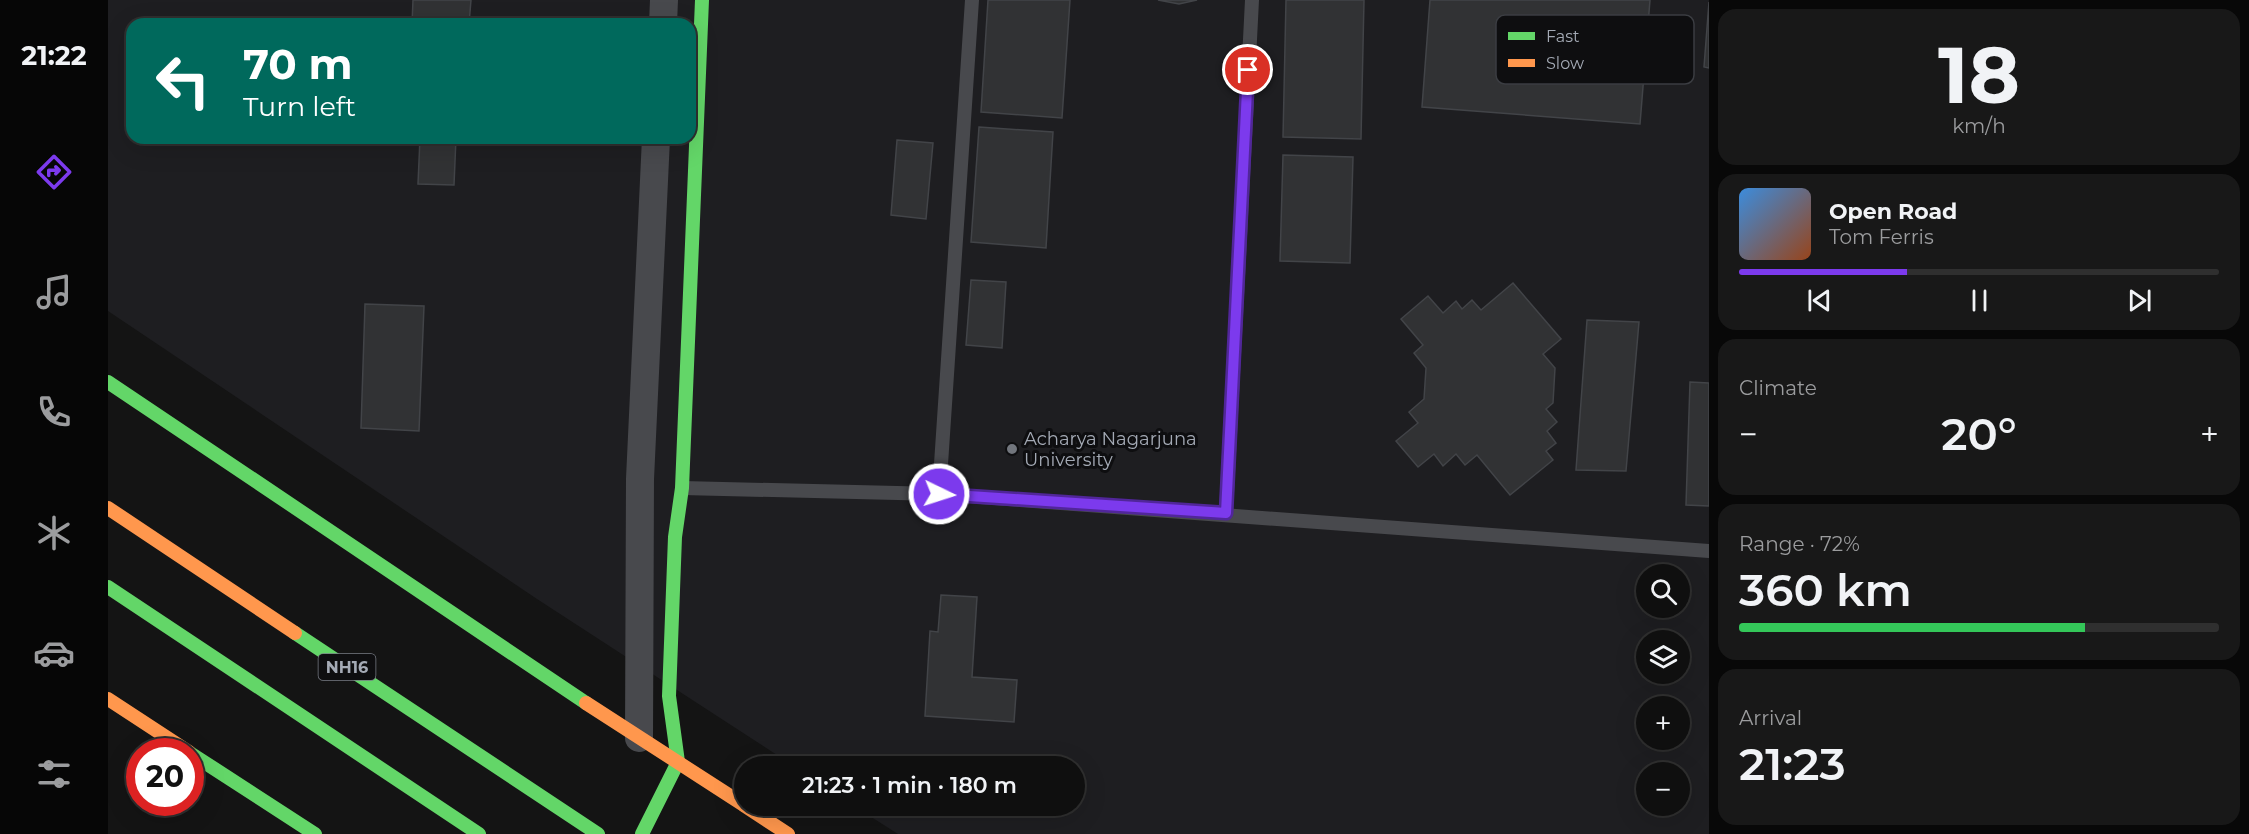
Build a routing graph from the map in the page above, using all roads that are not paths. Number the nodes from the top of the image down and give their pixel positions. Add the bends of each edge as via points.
1 (664, 0) edge
2 (702, 0) edge
3 (972, 0) edge
4 (1252, 0) edge
5 (663, 18) edge
6 (657, 144) edge
7 (108, 382) edge
8 (682, 488) junction
9 (939, 494) junction
10 (108, 508) edge
11 (1226, 513) junction
12 (1709, 551) edge
13 (108, 587) edge
14 (108, 699) edge
15 (168, 738) edge
16 (639, 738) junction
17 (204, 761) edge
18 (678, 762) junction
19 (734, 798) edge
20 (761, 816) edge
21 (315, 834) edge
22 (479, 834) edge
23 (598, 834) edge
24 (642, 834) edge
25 (788, 834) edge

1 - 5 street
2 - 8 main road
3 - 9 lane
4 - 11 lane
6 - 16 street via 640,479
7 - 16 main road
8 - 9 lane
8 - 18 main road via 675,537 669,686
9 - 11 lane
10 - 23 main road, NH16
11 - 12 lane
13 - 22 main road
14 - 15 main road
16 - 18 main road
17 - 21 main road
18 - 19 main road
18 - 24 main road
20 - 25 main road

